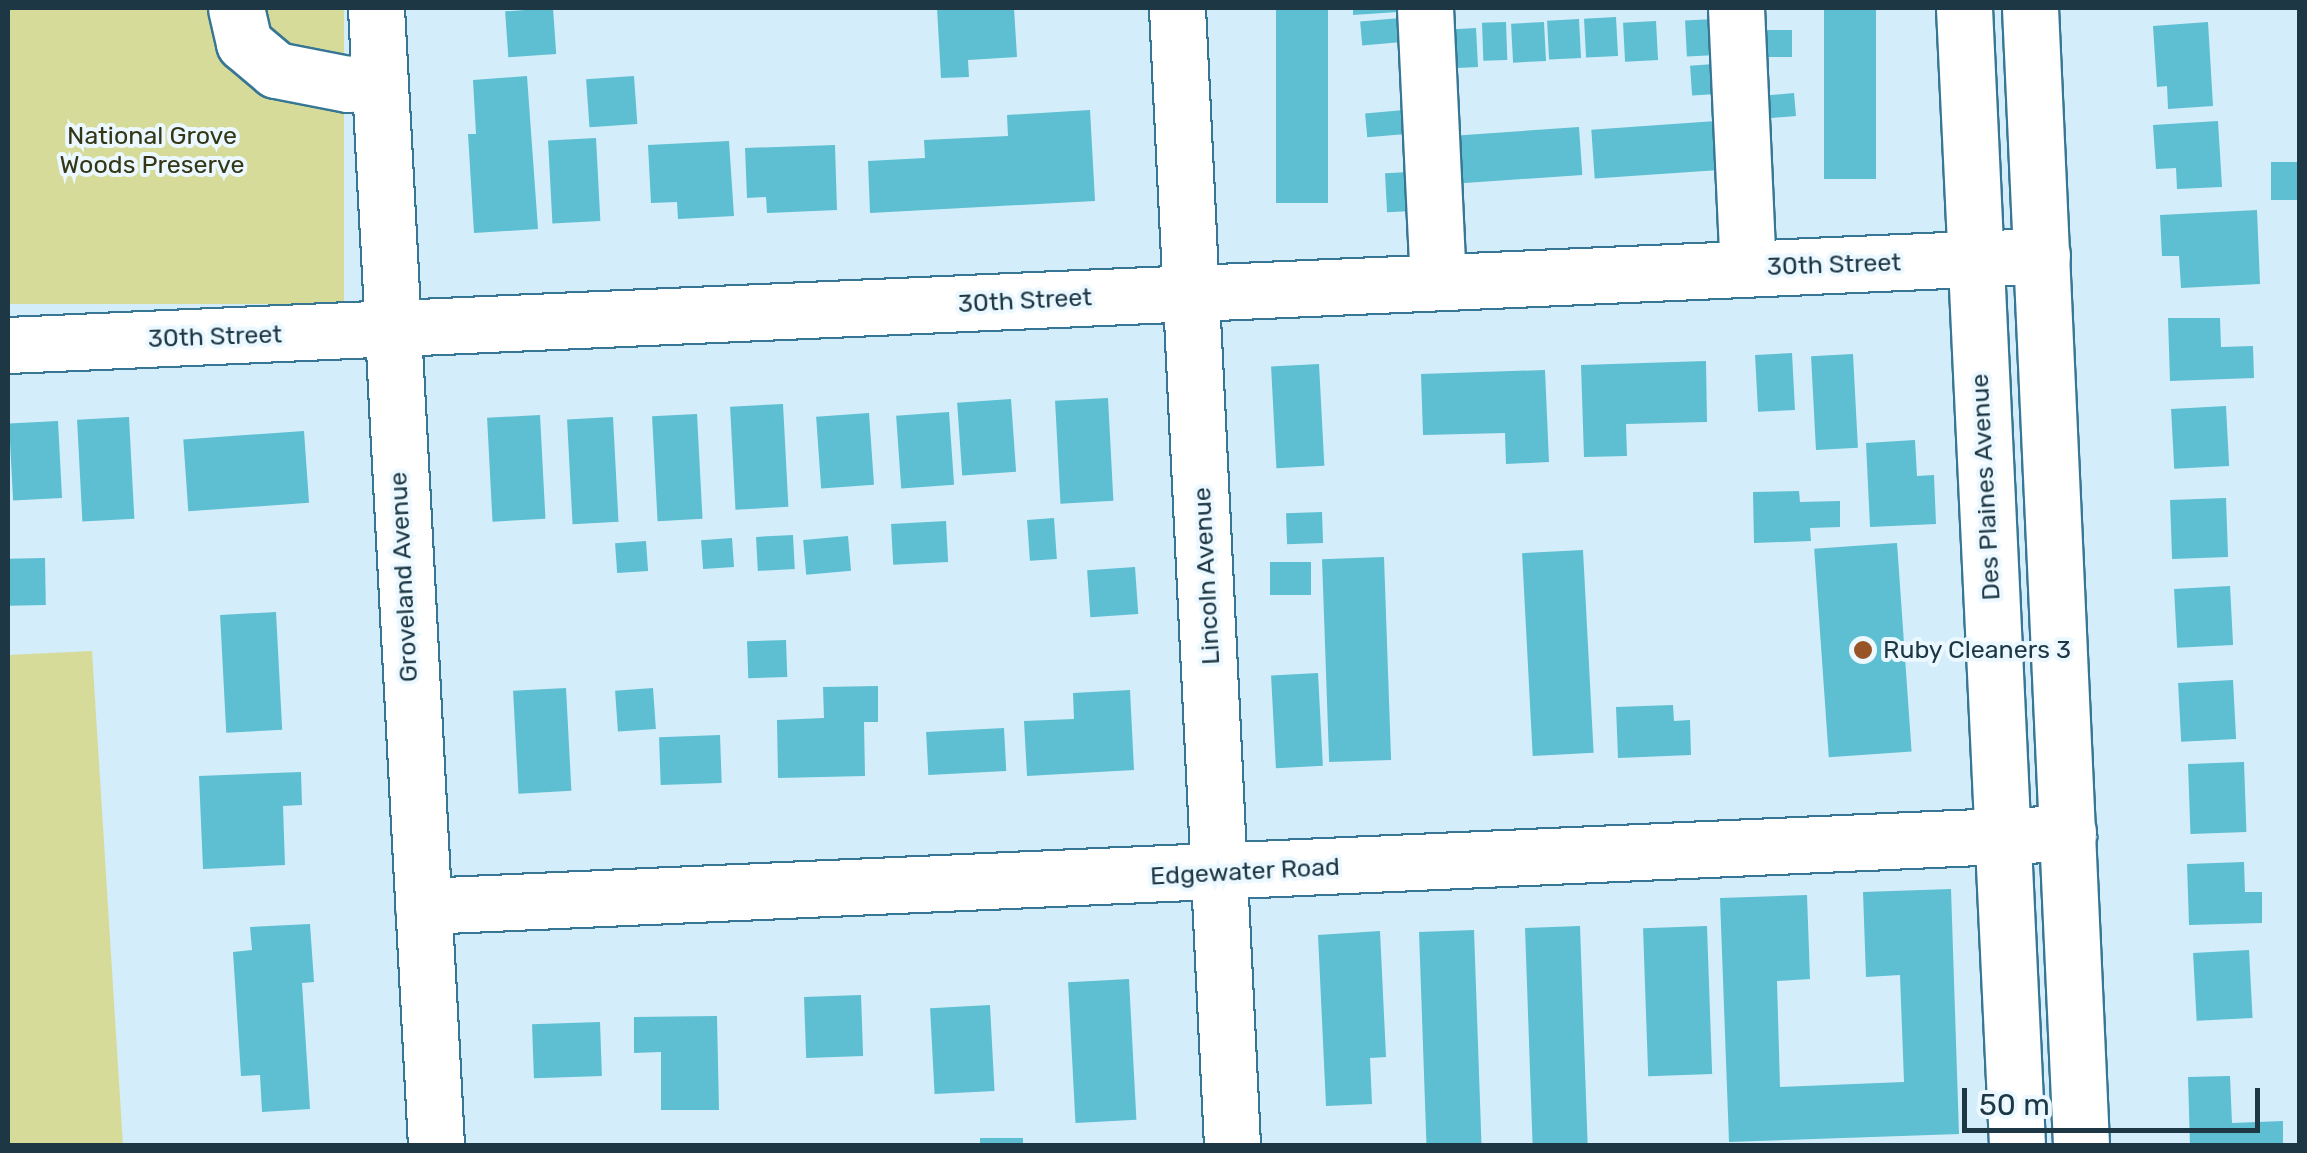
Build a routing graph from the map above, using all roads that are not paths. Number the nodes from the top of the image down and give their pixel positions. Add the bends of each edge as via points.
1 (236, 8) edge
2 (376, 8) edge
3 (1178, 8) edge
4 (1426, 8) edge
5 (1736, 8) edge
6 (1964, 8) edge
7 (2030, 8) edge
8 (379, 80) junction
9 (2042, 256) junction
10 (1976, 258) junction
11 (1748, 268) junction
12 (1438, 282) junction
13 (1192, 293) junction
14 (390, 331) junction
15 (8, 345) edge
16 (2068, 834) junction
17 (2003, 836) junction
18 (1223, 873) junction
19 (423, 906) junction
20 (436, 1146) edge
21 (1232, 1146) edge
22 (2017, 1146) edge
23 (2081, 1146) edge

1 - 8 street via 244,43 276,70 348,84
2 - 8 street, Groveland Avenue
3 - 13 street, Lincoln Avenue
4 - 12 street
5 - 11 street
6 - 10 street, Des Plaines Avenue
7 - 9 street
8 - 14 street, Groveland Avenue
9 - 10 street, 30th Street
9 - 16 street
10 - 11 street, 30th Street
10 - 17 street, Des Plaines Avenue
11 - 12 street, 30th Street
12 - 13 street, 30th Street
13 - 14 street, 30th Street
13 - 18 street, Lincoln Avenue
14 - 15 street, 30th Street
14 - 19 street, Groveland Avenue
16 - 17 street, Edgewater Road
16 - 23 street
17 - 18 street, Edgewater Road
17 - 22 street, Des Plaines Avenue
18 - 19 street, Edgewater Road
18 - 21 street, Lincoln Avenue
19 - 20 street, Groveland Avenue

